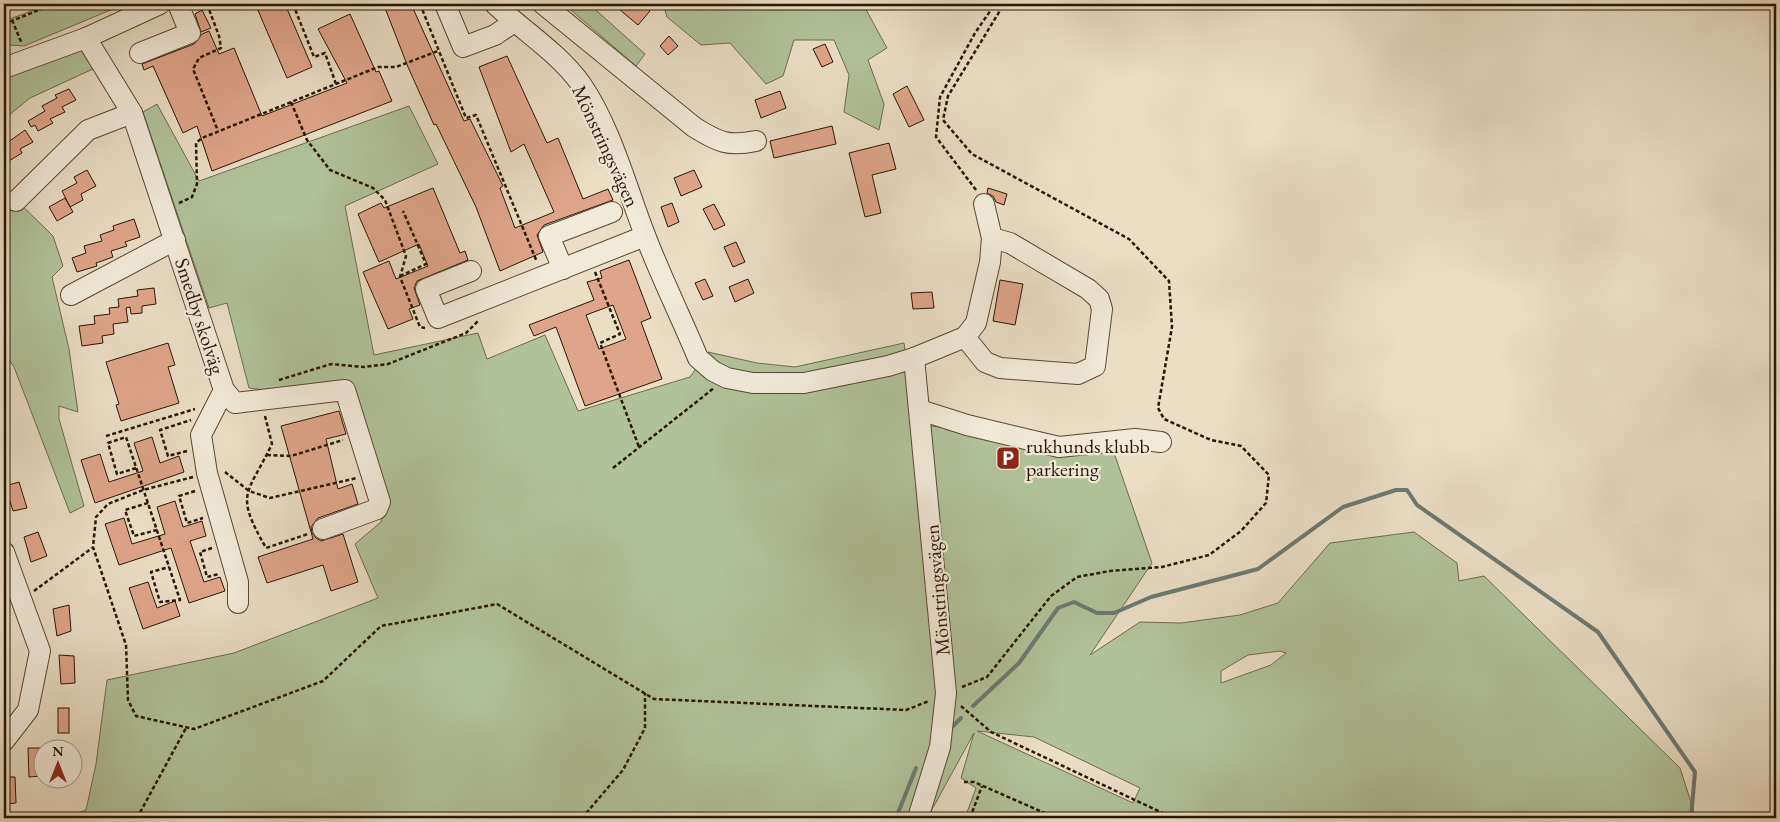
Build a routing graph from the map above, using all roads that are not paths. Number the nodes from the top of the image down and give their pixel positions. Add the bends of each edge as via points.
1 (160, 4) edge
2 (178, 4) edge
3 (445, 4) edge
4 (495, 4) edge
5 (543, 4) edge
6 (514, 22) junction
7 (86, 38) junction
8 (140, 53) dead end
9 (4, 68) edge
10 (132, 113) junction
11 (756, 141) dead end
12 (16, 201) dead end
13 (984, 204) road end
14 (612, 212) dead end
15 (645, 236) junction
16 (992, 238) junction
17 (174, 240) junction
18 (562, 269) junction
19 (471, 271) dead end
20 (71, 295) dead end
21 (965, 337) junction
22 (914, 358) junction
23 (224, 390) junction
24 (920, 410) junction
25 (1161, 442) dead end
26 (323, 529) road end
27 (4, 552) edge
28 (238, 603) dead end
29 (4, 741) edge
30 (918, 818) edge

1 - 7 street
2 - 8 street via 190,33
3 - 6 street via 463,47 495,35
4 - 6 street, Mönstringsvägen
5 - 11 street via 700,131 722,143 737,145
6 - 15 street, Mönstringsvägen via 559,58 581,85 624,173
7 - 9 street
7 - 10 street, Smedby skolväg
10 - 12 street via 88,130
10 - 17 street, Smedby skolväg
13 - 16 street
14 - 18 street via 549,236
15 - 18 street
15 - 22 street, Mönstringsvägen via 698,358 727,378 754,383 804,383
16 - 21 street via 976,323
16 - 21 street via 1010,243 1099,299 1102,309 1095,366 1078,374 1000,368 985,362
17 - 20 street
17 - 23 street, Smedby skolväg
18 - 19 street via 438,318 426,289
21 - 22 street, Mönstringsvägen
22 - 24 street, Mönstringsvägen
23 - 26 street via 235,403 345,390 380,502 376,510
23 - 28 street, Smedby skolväg via 201,436 209,480 238,582
24 - 25 street via 1059,447 1134,440
24 - 30 street, Mönstringsvägen via 946,693 940,748
27 - 29 street via 40,651 28,710

